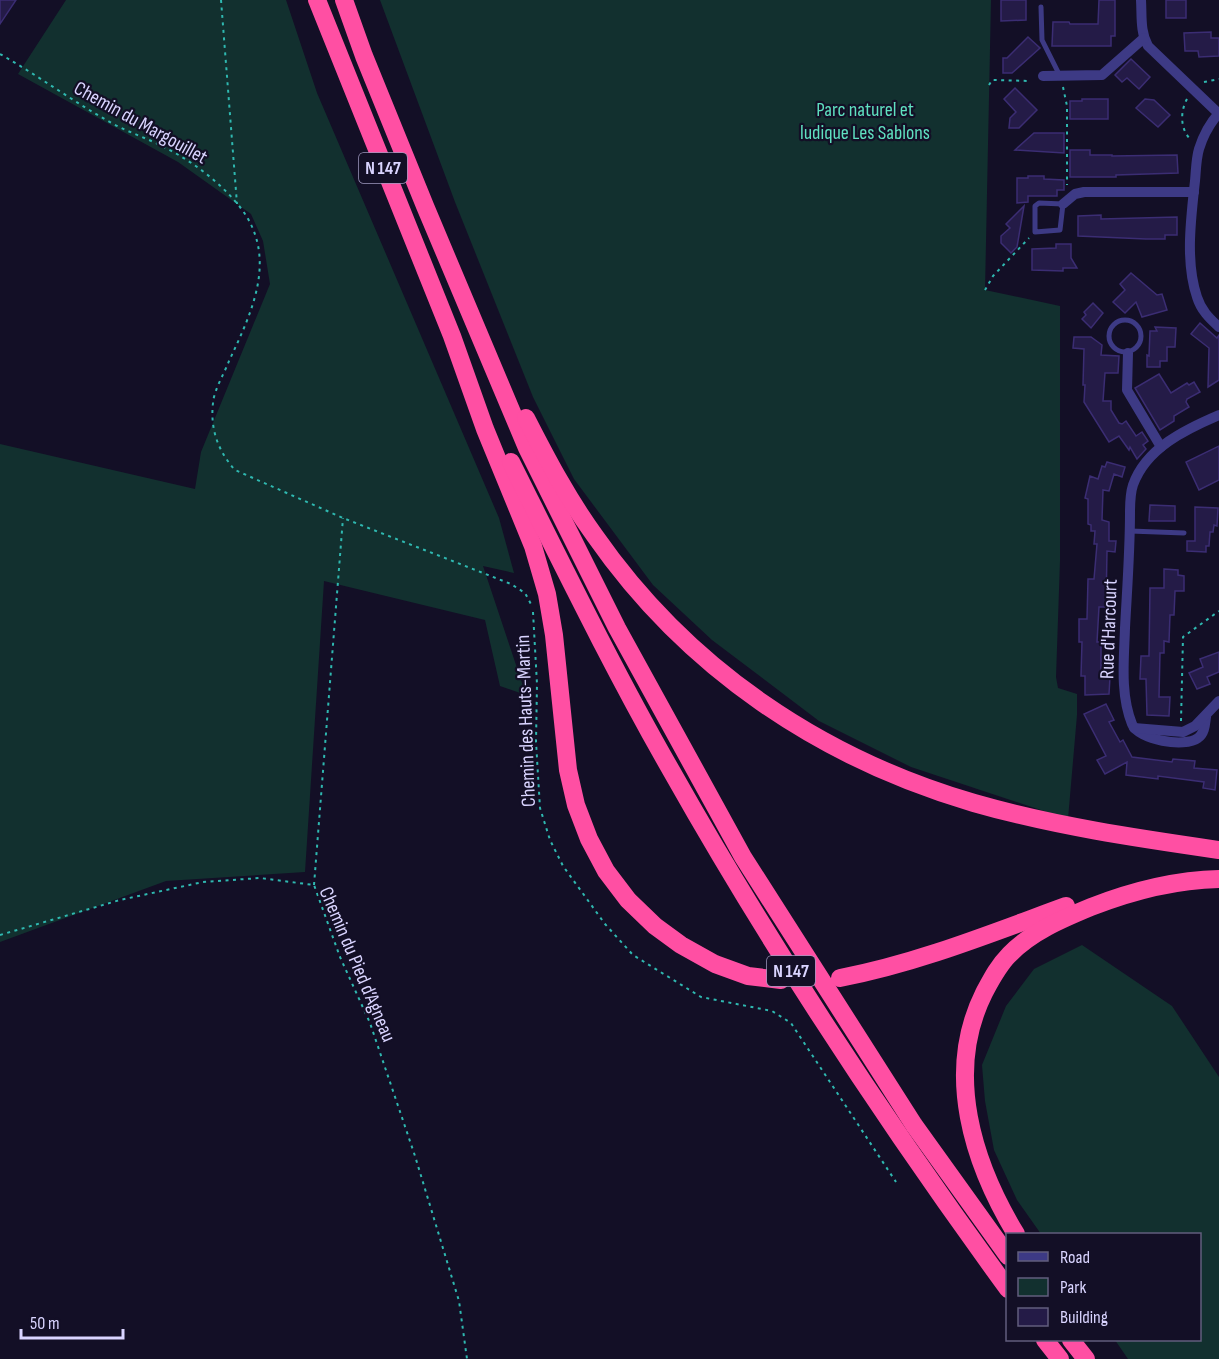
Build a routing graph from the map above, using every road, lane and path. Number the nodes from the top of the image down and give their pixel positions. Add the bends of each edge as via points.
1 (221, 0) edge
2 (317, 0) edge
3 (344, 0) edge
4 (1141, 0) edge
5 (1041, 7) dead end
6 (1144, 39) junction
7 (0, 54) edge
8 (1043, 76) joint
9 (1060, 76) junction
10 (1219, 79) edge
11 (989, 85) dead end
12 (1194, 91) junction
13 (1219, 114) edge
14 (1199, 149) junction
15 (1194, 192) junction
16 (1067, 200) junction
17 (237, 204) junction
18 (1035, 232) junction
19 (985, 290) dead end
20 (474, 324) junction
21 (1219, 327) edge
22 (452, 336) junction
23 (1128, 353) junction
24 (1219, 415) edge
25 (1161, 447) junction
26 (329, 513) joint
27 (343, 518) junction
28 (1130, 531) junction
29 (1184, 533) dead end
30 (1219, 611) edge
31 (1219, 701) edge
32 (1206, 717) junction
33 (1134, 728) junction
34 (1180, 733) junction
35 (1219, 850) edge
36 (1219, 870) edge
37 (1219, 879) edge
38 (314, 885) junction
39 (0, 935) edge
40 (840, 978) dead end
41 (781, 980) dead end
42 (896, 1182) dead end
43 (1015, 1233) edge
44 (1006, 1253) edge
45 (1006, 1286) edge
46 (1046, 1341) edge
47 (1072, 1341) edge
48 (1085, 1341) edge
49 (467, 1359) edge
50 (1059, 1359) edge
51 (1086, 1359) edge
52 (1097, 1359) edge

1 - 17 path
2 - 22 highway, N 147
3 - 20 highway, N 147
4 - 6 street
5 - 9 lane via 1042,40
6 - 9 street via 1102,75
6 - 12 street via 1155,55
7 - 17 path, Chemin du Margouillet via 78,104 197,167
8 - 9 street
8 - 11 path via 1030,81 992,80
9 - 16 path via 1067,106
10 - 12 path via 1207,81
12 - 13 street
12 - 14 path via 1186,100 1182,121 1187,137
13 - 14 street via 1208,127
14 - 15 street
15 - 16 street via 1084,192
15 - 21 street via 1191,247 1196,291 1204,311
16 - 18 lane via 1060,230
16 - 18 lane via 1035,205
17 - 26 path, Chemin du Margouillet via 254,234 261,263 258,292 249,319 212,402 214,433 223,456 235,470
18 - 19 path via 993,276
20 - 35 highway via 555,473 595,536 676,632 762,704 858,759 972,803 1088,830
20 - 44 highway, N 147 via 527,448 574,544 743,857 908,1115
22 - 41 highway via 533,546 547,594 568,770 589,839 628,900 655,926 715,964 748,976
22 - 45 highway, N 147 via 557,555 711,839 817,1012
23 - 23 lane via 1137,348 1141,330 1136,323 1118,321 1109,331 1109,342
23 - 25 street via 1127,390
24 - 25 street, Rue d'Harcourt
25 - 28 street, Rue d'Harcourt via 1133,485
26 - 27 path, Chemin des Hauts-Martin
27 - 38 path
27 - 42 path, Chemin des Hauts-Martin via 525,593 532,605 534,623 540,808 563,866 633,955 701,998 772,1011 791,1023
28 - 29 lane
28 - 33 street, Rue d'Harcourt via 1123,683
30 - 34 path via 1183,637
31 - 32 street
32 - 33 street via 1203,733 1189,742 1146,737
32 - 34 street
33 - 34 street
36 - 40 highway via 1159,877 1124,886 920,958
37 - 43 highway via 1195,879 1149,888 1062,919 1009,955 994,975 970,1029 965,1093 982,1167
38 - 39 path, Chemin du Pied d’Agneau via 260,878 203,882 120,900
38 - 49 path, Chemin du Pied d’Agneau via 370,1023 415,1156 459,1301
46 - 50 highway
47 - 51 highway
48 - 52 highway

